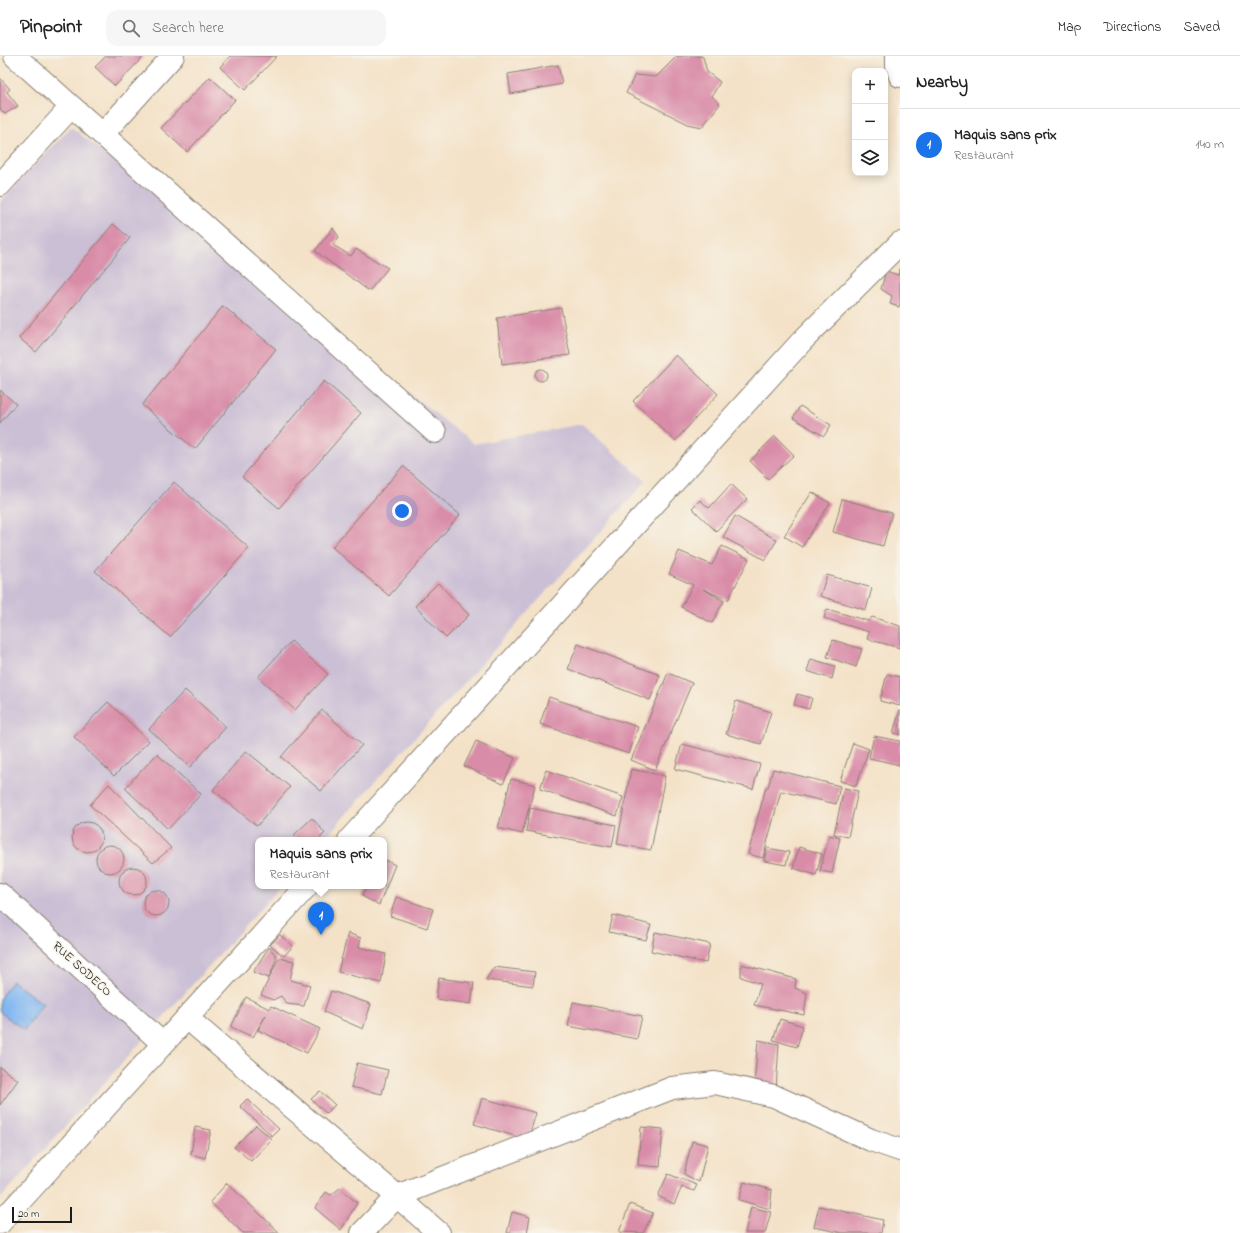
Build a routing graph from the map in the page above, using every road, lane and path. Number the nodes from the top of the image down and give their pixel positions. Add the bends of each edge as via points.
1 (15, 56) edge
2 (173, 56) edge
3 (896, 56) edge
4 (900, 76) edge
5 (72, 107) junction
6 (102, 134) junction
7 (0, 185) edge
8 (900, 243) edge
9 (436, 432) dead end
10 (351, 837) edge
11 (304, 889) edge
12 (0, 894) edge
13 (187, 1018) junction
14 (163, 1044) junction
15 (900, 1150) edge
16 (398, 1196) junction
17 (0, 1223) edge
18 (362, 1233) edge
19 (439, 1233) edge

1 - 5 street
2 - 6 street
3 - 4 street
5 - 6 street
5 - 7 street
6 - 9 street
8 - 10 street via 802,341
11 - 13 street
12 - 14 street, RUE SODECO
13 - 14 street
13 - 16 street
14 - 17 street
15 - 16 street via 870,1140 774,1096 715,1083 672,1088
16 - 18 street
16 - 19 street

